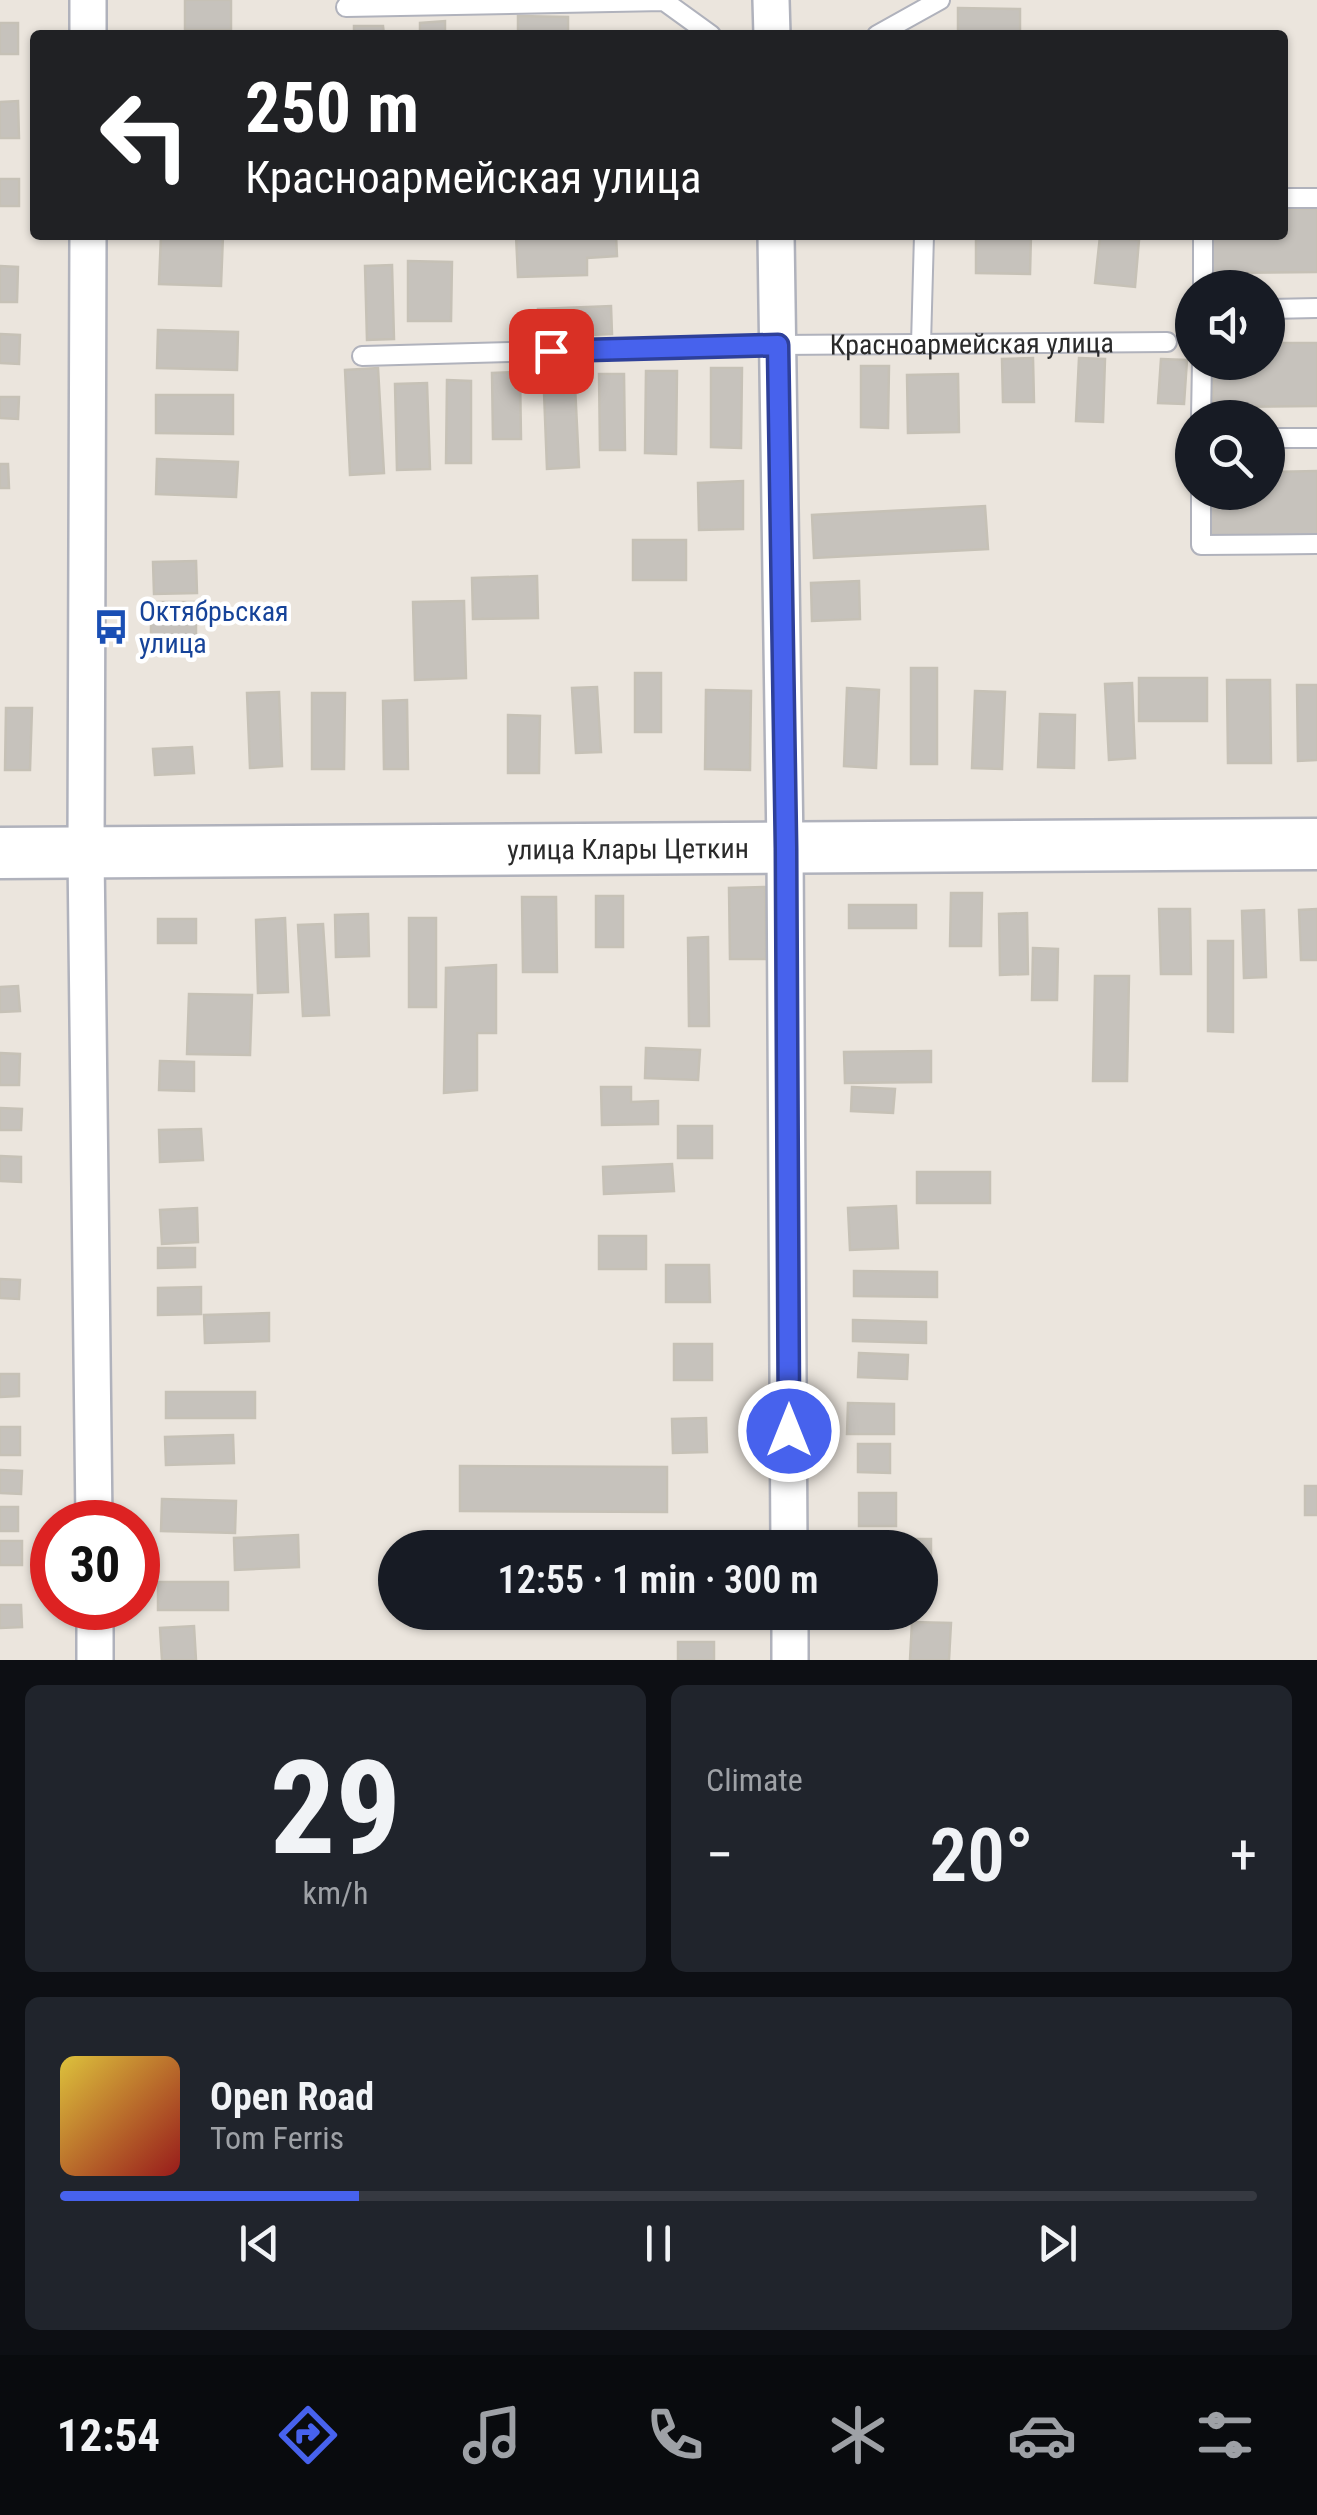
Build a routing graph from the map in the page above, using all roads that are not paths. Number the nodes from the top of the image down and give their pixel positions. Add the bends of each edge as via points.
1 (88, 0) edge
2 (771, 0) edge
3 (940, 0) edge
4 (346, 7) dead end
5 (88, 30) edge
6 (704, 30) edge
7 (772, 30) edge
8 (886, 30) edge
9 (1288, 198) edge
10 (1317, 198) edge
11 (88, 240) edge
12 (776, 240) edge
13 (924, 240) edge
14 (1203, 240) edge
15 (1203, 270) edge
16 (1317, 308) edge
17 (1285, 309) edge
18 (1167, 342) dead end
19 (922, 344) junction
20 (778, 345) junction
21 (362, 356) dead end
22 (1285, 438) edge
23 (1317, 438) edge
24 (1200, 510) edge
25 (1317, 544) edge
26 (1317, 844) edge
27 (786, 848) junction
28 (0, 852) edge
29 (86, 852) junction
30 (94, 1500) edge
31 (790, 1530) edge
32 (94, 1630) edge
33 (790, 1630) edge
34 (95, 1660) edge
35 (790, 1660) edge

1 - 5 street
2 - 7 street
3 - 8 lane
4 - 6 lane via 664,1
9 - 10 lane
11 - 29 street
12 - 20 street
13 - 19 lane
14 - 15 lane
16 - 17 lane
18 - 19 lane, Красноармейская улица
19 - 20 lane, Красноармейская улица
20 - 21 lane, Красноармейская улица
20 - 27 street
22 - 23 lane
24 - 25 lane via 1201,545
26 - 27 main road, улица Клары Цеткин
27 - 29 main road, улица Клары Цеткин
27 - 31 street
28 - 29 main road, улица Клары Цеткин
29 - 30 street
32 - 34 street
33 - 35 street

